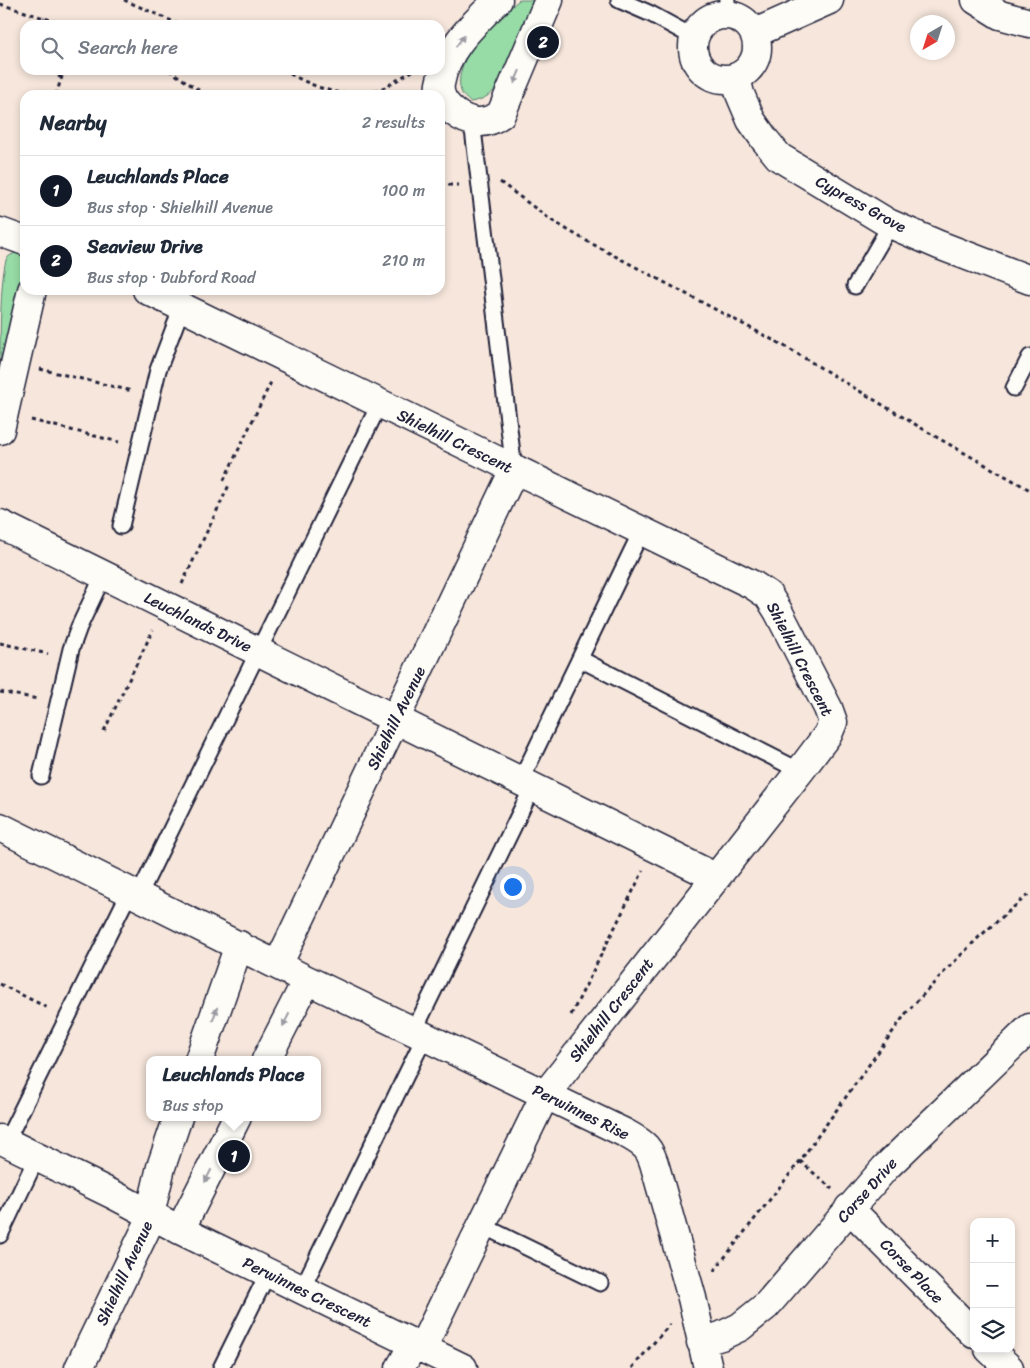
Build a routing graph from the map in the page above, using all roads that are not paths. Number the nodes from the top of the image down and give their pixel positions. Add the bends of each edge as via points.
1 (498, 0) edge
2 (549, 0) edge
3 (619, 0) edge
4 (829, 0) edge
5 (976, 0) edge
6 (727, 8) edge
7 (1030, 23) edge
8 (754, 33) junction
9 (694, 38) junction
10 (445, 66) edge
11 (443, 75) edge
12 (736, 78) junction
13 (440, 90) edge
14 (445, 104) edge
15 (472, 121) junction
16 (891, 224) junction
17 (1030, 280) edge
18 (855, 286) dead end
19 (31, 295) edge
20 (157, 295) edge
21 (182, 307) junction
22 (1030, 357) edge
23 (1014, 388) dead end
24 (380, 404) junction
25 (0, 430) edge
26 (514, 470) junction
27 (0, 524) edge
28 (121, 526) dead end
29 (641, 532) junction
30 (103, 576) junction
31 (259, 651) junction
32 (580, 659) junction
33 (396, 719) junction
34 (800, 771) junction
35 (41, 776) dead end
36 (527, 783) junction
37 (1, 830) edge
38 (715, 877) junction
39 (134, 893) junction
40 (239, 945) junction
41 (278, 965) junction
42 (307, 980) junction
43 (1030, 1028) edge
44 (420, 1034) junction
45 (200, 1056) edge
46 (268, 1056) edge
47 (545, 1095) junction
48 (177, 1121) edge
49 (235, 1121) edge
50 (3, 1140) edge
51 (38, 1157) junction
52 (850, 1208) junction
53 (151, 1214) junction
54 (481, 1225) junction
55 (180, 1230) junction
56 (0, 1235) edge
57 (268, 1273) junction
58 (600, 1283) dead end
59 (302, 1289) junction
60 (970, 1330) edge
61 (701, 1342) junction
62 (418, 1346) junction
63 (993, 1353) edge
64 (79, 1368) edge
65 (220, 1368) edge
66 (400, 1368) edge
67 (464, 1368) edge
68 (708, 1368) edge
69 (1009, 1368) edge

10 -> 1 street via 468,30
2 -> 15 street via 500,114 493,119
3 - 9 lane
4 - 8 street
5 - 7 street via 1000,15
6 - 8 street via 748,24
6 - 9 street via 703,24
8 - 12 street via 758,44 753,65
9 - 12 street via 694,56 703,71 719,79
13 -> 11 street
12 - 16 street, Cypress Grove via 752,120 779,157
15 -> 14 street
15 - 26 lane
16 - 17 street, Cypress Grove
16 - 18 lane
19 - 25 street
20 - 21 street, Shielhill Crescent
21 - 24 street, Shielhill Crescent
21 - 28 lane via 163,354
22 - 23 lane
24 - 26 street, Shielhill Crescent
24 - 31 lane
26 - 29 street, Shielhill Crescent
26 - 33 street, Shielhill Avenue
27 - 30 street, Leuchlands Drive
29 - 32 lane
29 - 34 street, Shielhill Crescent via 768,595 833,722 828,734
30 - 31 street, Leuchlands Drive
30 - 35 lane via 79,627 69,659
31 - 33 street, Leuchlands Drive
31 - 39 lane
32 - 34 lane
32 - 36 lane
33 - 36 street, Leuchlands Drive
33 - 41 street, Shielhill Avenue
34 - 38 street, Shielhill Crescent
36 - 38 street, Leuchlands Drive
36 - 44 lane
37 - 39 street, Perwinnes Rise
38 - 47 street, Shielhill Crescent
39 - 40 street, Perwinnes Rise
39 - 50 lane
40 - 41 street, Perwinnes Rise
45 -> 40 street
41 - 42 street, Perwinnes Rise
42 - 44 street, Perwinnes Rise
42 -> 46 street
43 - 52 street, Corse Drive via 885,1168
44 - 47 street, Perwinnes Rise
44 - 59 lane
47 - 54 street, Shielhill Crescent
47 - 61 street, Perwinnes Rise via 625,1133 642,1143 652,1154
48 - 53 street, Shielhill Avenue via 161,1167
49 -> 55 street, Shielhill Avenue
50 - 51 street, Perwinnes Crescent
51 - 53 street, Perwinnes Crescent
51 - 56 lane
52 - 60 street, Corse Place
52 - 61 street, Corse Drive via 766,1306 740,1327
53 - 55 street, Perwinnes Crescent
53 - 64 street, Shielhill Avenue via 140,1244
54 - 58 lane
54 - 62 street, Shielhill Crescent via 426,1338
55 - 57 street, Perwinnes Crescent
57 - 59 street, Perwinnes Crescent
57 - 65 lane
59 - 62 street, Perwinnes Crescent
61 - 68 street, Perwinnes Rise
62 - 66 street, Shielhill Crescent via 408,1354
62 - 67 street, Perwinnes Crescent
63 - 69 street

